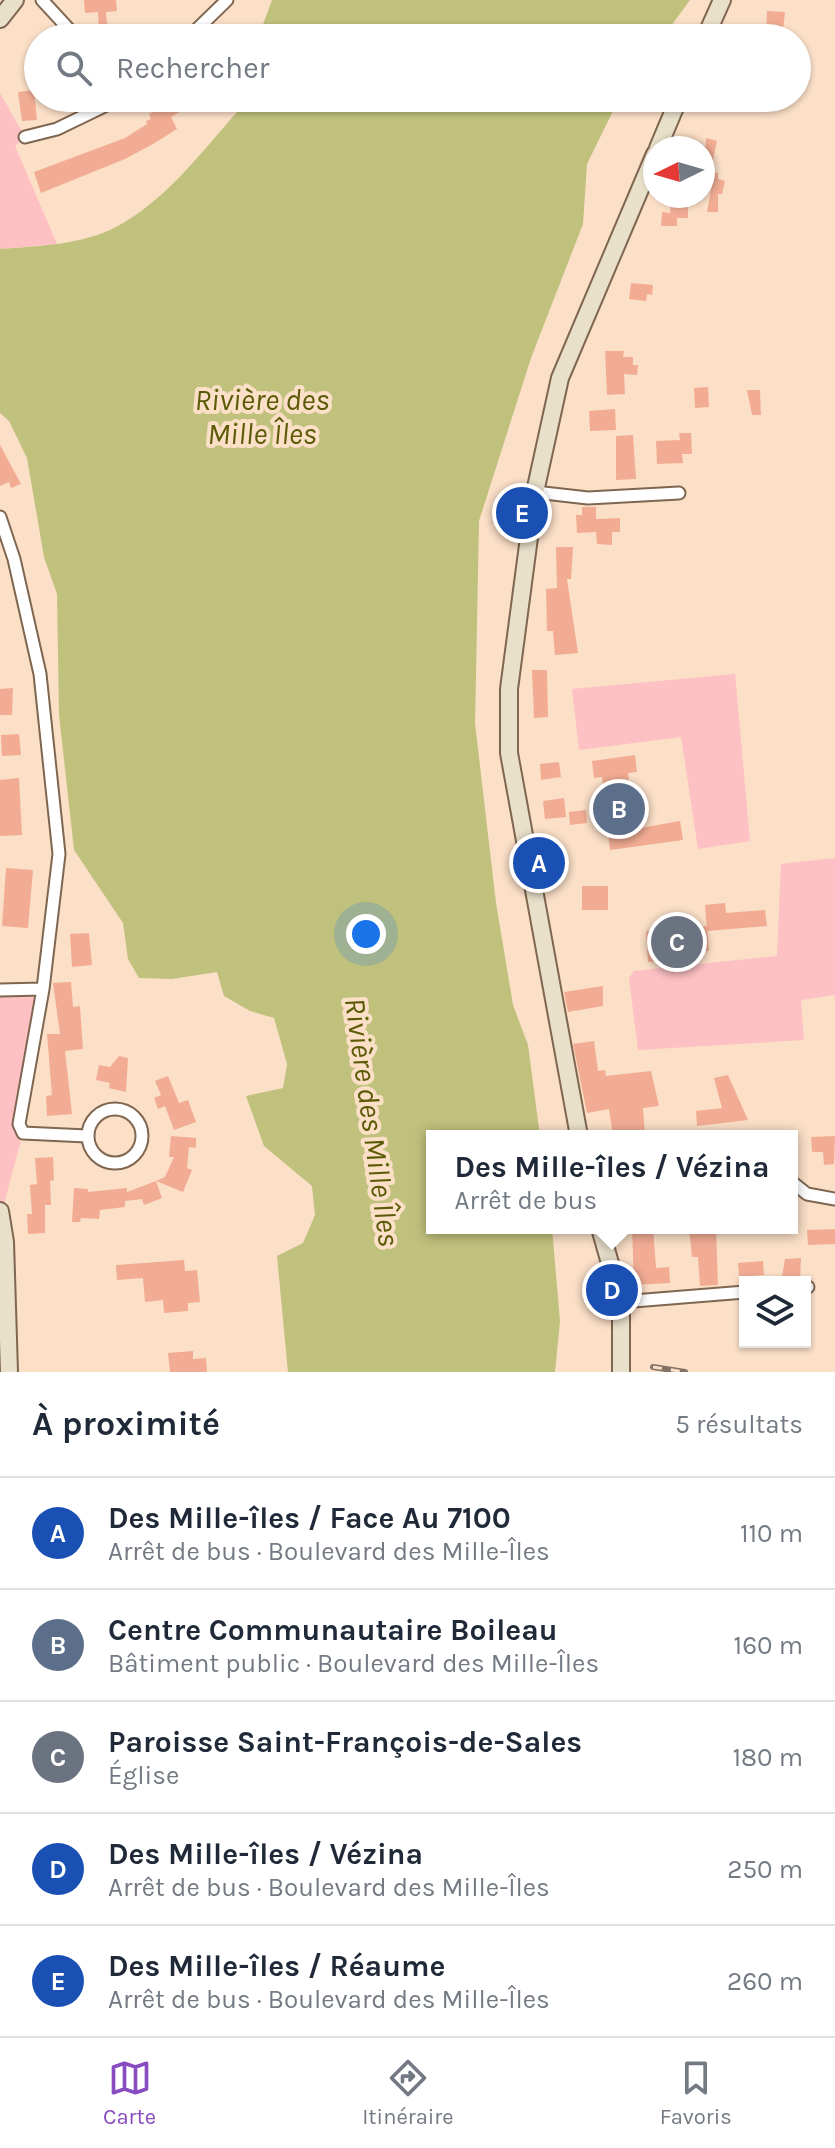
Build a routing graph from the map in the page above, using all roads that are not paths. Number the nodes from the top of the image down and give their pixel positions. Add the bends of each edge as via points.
1 (15, 0) edge
2 (42, 0) edge
3 (227, 0) edge
4 (722, 0) edge
5 (0, 19) edge
6 (64, 24) edge
7 (202, 24) edge
8 (711, 24) edge
9 (95, 112) edge
10 (673, 112) edge
11 (663, 136) edge
12 (25, 137) dead end
13 (643, 182) edge
14 (535, 492) junction
15 (679, 493) dead end
16 (0, 517) edge
17 (43, 989) junction
18 (0, 990) edge
19 (578, 1130) edge
20 (87, 1136) junction
21 (798, 1187) edge
22 (835, 1199) edge
23 (0, 1211) edge
24 (602, 1234) edge
25 (739, 1292) edge
26 (621, 1302) junction
27 (9, 1372) edge
28 (621, 1372) edge

1 - 5 street
2 - 6 street
3 - 7 street
4 - 8 street
9 - 12 street
10 - 11 street
13 - 14 street via 560,378
14 - 15 street via 588,498
14 - 19 street via 509,689 509,753
16 - 17 street via 40,674 57,829 56,888
17 - 18 street
17 - 20 street via 19,1124 23,1133
20 - 20 street via 94,1153 110,1163 128,1160 142,1137 137,1120 115,1109 99,1114
21 - 22 street via 807,1194
23 - 27 street
24 - 26 street
25 - 26 street
26 - 28 street

